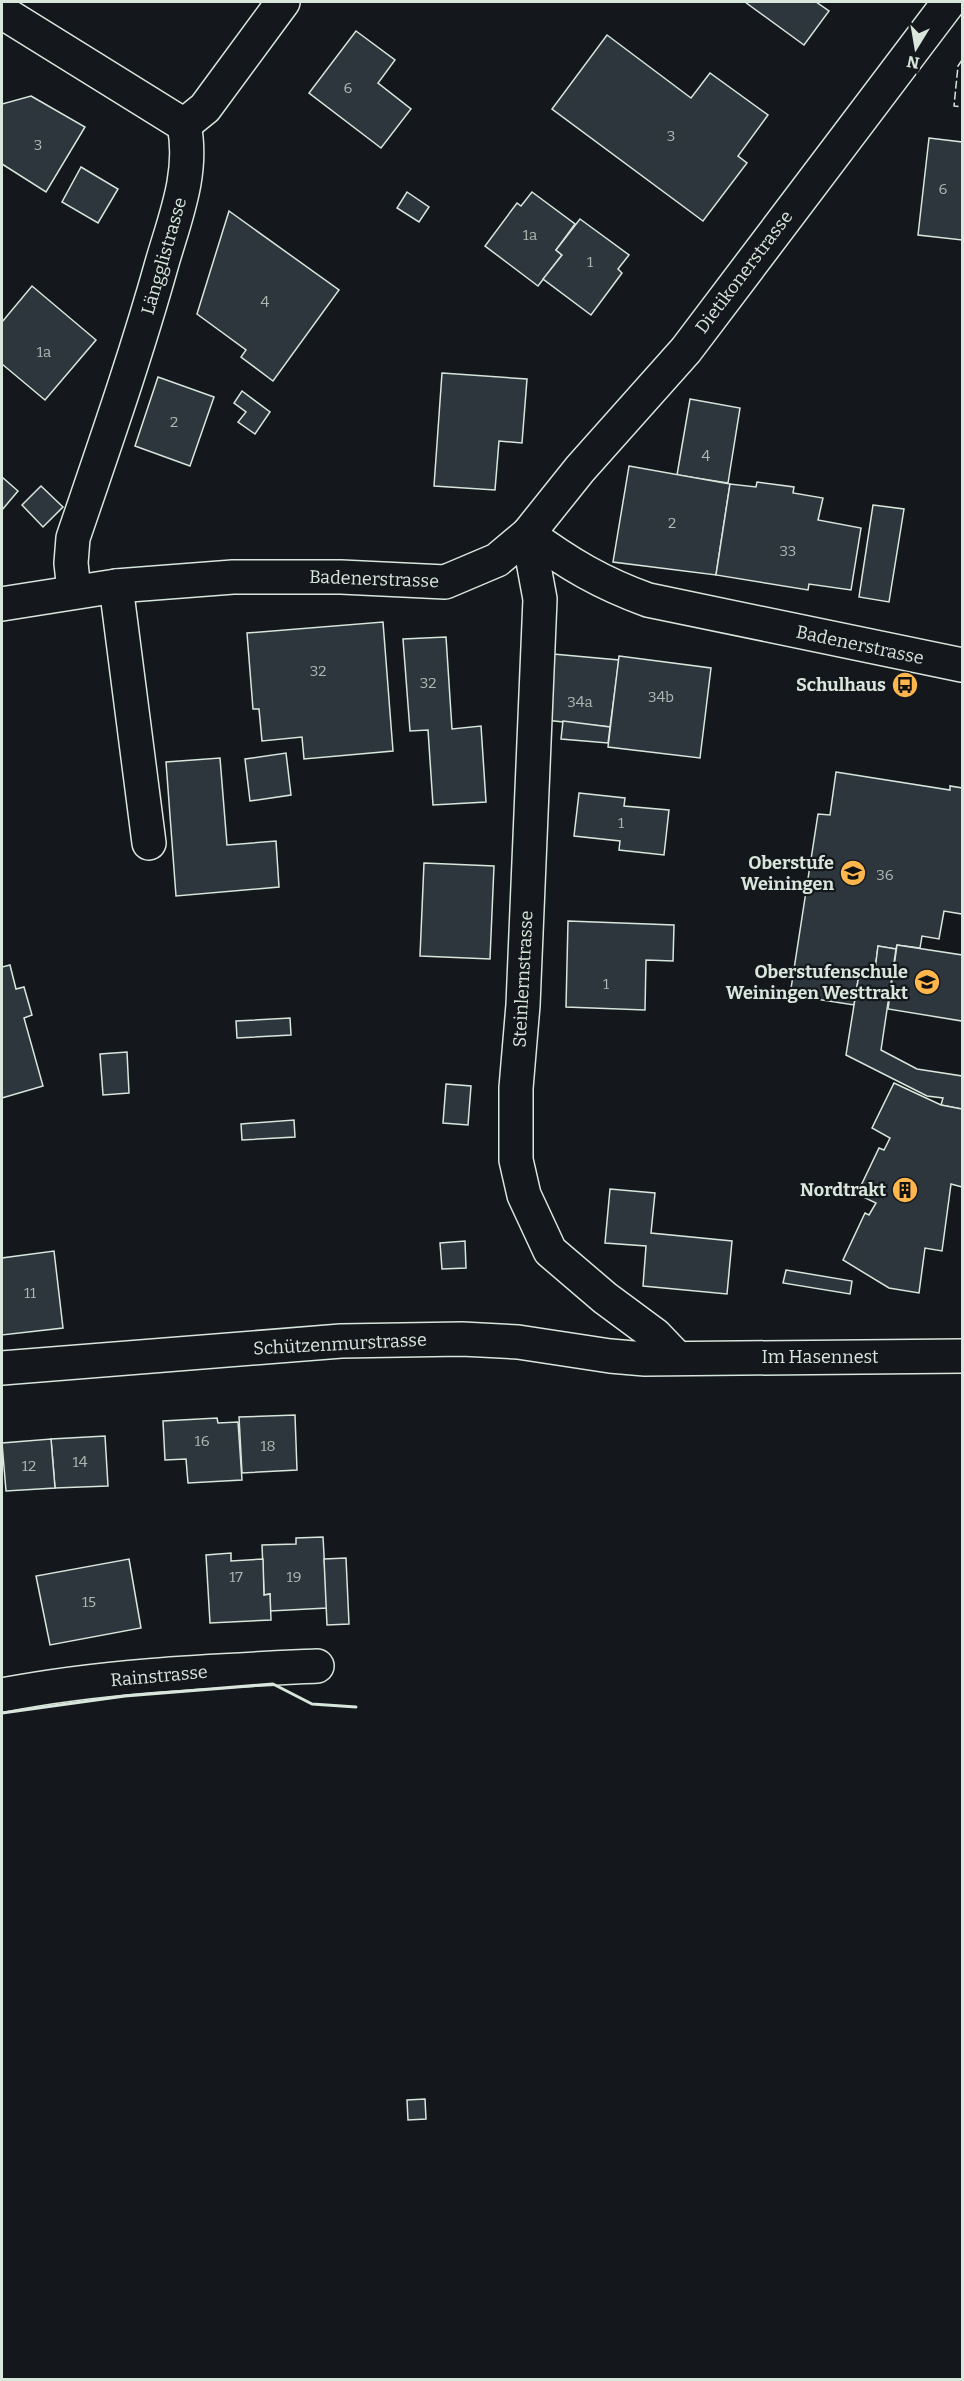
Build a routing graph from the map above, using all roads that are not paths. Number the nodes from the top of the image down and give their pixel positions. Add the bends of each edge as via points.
1 (283, 2) edge
2 (949, 2) edge
3 (2, 12) edge
4 (184, 125) junction
5 (528, 534) junction
6 (116, 586) junction
7 (74, 591) junction
8 (2, 604) edge
9 (963, 665) edge
10 (149, 843) dead end
11 (963, 1356) edge
12 (677, 1358) junction
13 (2, 1368) edge
14 (317, 1666) dead end
15 (2, 1695) edge

1 - 4 street via 205,108
2 - 5 street, Dietikonerstrasse via 686,350
3 - 4 street
4 - 7 street, Längglistrasse via 188,142 186,177 148,312 73,538
5 - 6 street, Badenerstrasse via 497,560 445,582 233,577
5 - 9 street, Badenerstrasse via 572,566 648,600
5 - 12 street, Steinlernstrasse via 540,599 516,1088 516,1160 524,1194 550,1251 655,1335
6 - 7 street, Badenerstrasse
6 - 10 street
7 - 8 street, Badenerstrasse
11 - 12 street, Im Hasennest
12 - 13 street, Schützenmurstrasse via 610,1356 518,1342 462,1339 341,1341
14 - 15 street, Rainstrasse via 154,1674

